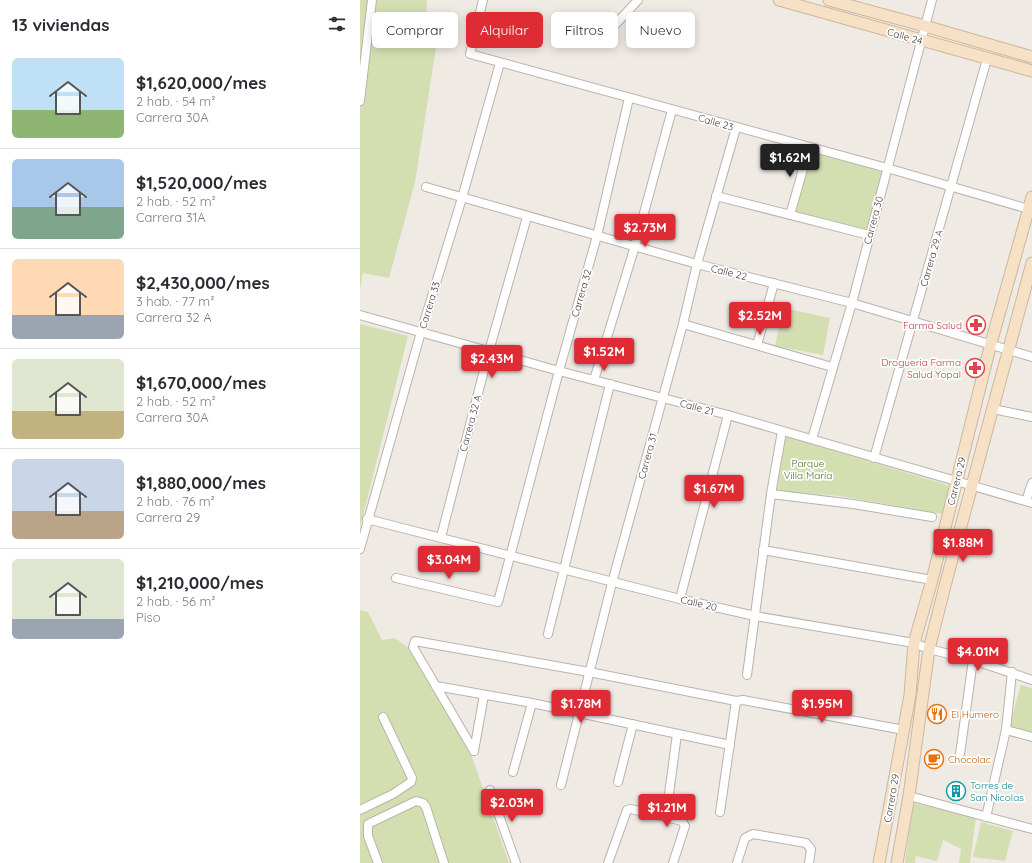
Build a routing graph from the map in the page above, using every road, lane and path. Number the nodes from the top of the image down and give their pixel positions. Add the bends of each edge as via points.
1 (372, 0) edge
2 (483, 0) edge
3 (638, 0) edge
4 (779, 0) edge
5 (829, 0) edge
6 (932, 0) edge
7 (846, 2) edge
8 (618, 22) edge
9 (925, 26) junction
10 (922, 41) junction
11 (1032, 57) edge
12 (987, 59) junction
13 (500, 63) junction
14 (1032, 71) edge
15 (629, 98) junction
16 (360, 101) edge
17 (672, 110) junction
18 (736, 128) junction
19 (809, 148) junction
20 (887, 168) junction
21 (426, 186) dead end
22 (952, 186) junction
23 (716, 196) junction
24 (1032, 197) edge
25 (462, 198) junction
26 (1030, 209) edge
27 (790, 215) junction
28 (527, 217) junction
29 (869, 235) junction
30 (597, 236) junction
31 (635, 246) junction
32 (1032, 263) edge
33 (697, 264) junction
34 (1029, 281) edge
35 (774, 283) junction
36 (852, 303) junction
37 (360, 315) edge
38 (913, 321) junction
39 (683, 324) junction
40 (421, 332) junction
41 (992, 343) junction
42 (757, 345) junction
43 (1009, 349) junction
44 (489, 351) junction
45 (1032, 357) edge
46 (832, 366) junction
47 (558, 370) junction
48 (594, 380) junction
49 (610, 384) junction
50 (663, 398) junction
51 (993, 409) junction
52 (728, 415) junction
53 (1032, 417) edge
54 (782, 431) junction
55 (812, 439) junction
56 (874, 458) junction
57 (956, 482) junction
58 (1032, 483) edge
59 (971, 486) junction
60 (772, 494) junction
61 (1029, 502) edge
62 (932, 516) dead end
63 (367, 519) junction
64 (441, 537) junction
65 (360, 548) edge
66 (764, 550) junction
67 (510, 555) junction
68 (564, 570) junction
69 (396, 578) dead end
70 (932, 580) junction
71 (612, 583) junction
72 (680, 599) junction
73 (755, 616) junction
74 (548, 634) dead end
75 (914, 643) junction
76 (929, 650) junction
77 (973, 660) junction
78 (588, 672) junction
79 (1012, 672) junction
80 (747, 675) dead end
81 (1032, 680) edge
82 (436, 686) junction
83 (484, 695) junction
84 (736, 701) junction
85 (532, 703) junction
86 (578, 713) junction
87 (383, 717) dead end
88 (632, 724) junction
89 (904, 730) junction
90 (1006, 730) junction
91 (677, 734) junction
92 (1032, 737) edge
93 (730, 745) junction
94 (960, 754) dead end
95 (513, 772) dead end
96 (618, 782) dead end
97 (561, 785) dead end
98 (490, 790) dead end
99 (668, 794) dead end
100 (909, 796) junction
101 (360, 810) edge
102 (720, 812) dead end
103 (986, 817) junction
104 (1032, 830) edge
105 (378, 863) edge
106 (444, 863) edge
107 (516, 863) edge
108 (608, 863) edge
109 (673, 863) edge
110 (737, 863) edge
111 (809, 863) edge
112 (880, 863) edge
113 (896, 863) edge

1 - 16 street
2 - 13 street, Calle 23 via 470,54
3 - 8 street
4 - 10 main road, Calle 24
5 - 7 main road, Calle 24
6 - 9 street, Carrera 30
7 - 9 main road, Calle 24
9 - 10 street, Carrera 30
9 - 11 main road, Calle 24
10 - 12 main road, Calle 24
10 - 20 street, Carrera 30
12 - 14 main road, Calle 24
12 - 22 street, Carrera 29 A
13 - 15 street, Calle 23
13 - 25 street, Carrera 33
15 - 17 street, Calle 23
15 - 30 street, Carrera 32
17 - 18 street, Calle 23
17 - 31 street
18 - 19 street, Calle 23
18 - 23 street, Carrera 31
19 - 20 street, Calle 23
19 - 27 street
20 - 22 street, Calle 23
20 - 29 street, Carrera 30
21 - 25 street, Calle 22
22 - 26 street, Calle 23
22 - 38 street, Carrera 29 A
23 - 27 street
23 - 33 street, Carrera 31
24 - 26 main road, Carrera 29
25 - 28 street, Calle 22
25 - 40 street, Carrera 33
26 - 41 main road, Carrera 29
27 - 29 street
28 - 30 street, Calle 22
28 - 44 street, Carrera 32 A
29 - 36 street, Carrera 30
30 - 31 street, Calle 22
30 - 47 street, Carrera 32
31 - 33 street, Calle 22
31 - 48 street
32 - 34 main road, Carrera 29
33 - 35 street, Calle 22
33 - 39 street, Carrera 31
34 - 43 main road, Carrera 29
35 - 36 street, Calle 22
35 - 42 street
36 - 38 street, Calle 22
36 - 46 street, Carrera 30
37 - 40 street, Calle 21
38 - 41 street, Calle 22
38 - 56 street, Carrera 29 A
39 - 42 street
39 - 50 street, Carrera 31
40 - 44 street, Calle 21
40 - 63 street, Carrera 33
41 - 43 street, Calle 22
41 - 57 main road, Carrera 29
42 - 46 street
43 - 45 street, Calle 22
43 - 51 main road, Carrera 29
44 - 47 street, Calle 21
44 - 64 street, Carrera 32 A
46 - 55 street, Carrera 30
47 - 48 street, Calle 21
47 - 67 street, Carrera 32
48 - 49 street, Calle 21
49 - 50 street, Calle 21
49 - 68 street
50 - 52 street, Calle 21
50 - 71 street, Carrera 31
51 - 53 street
51 - 59 main road, Carrera 29
52 - 54 street, Calle 21
52 - 72 street
54 - 55 street, Calle 21
54 - 60 street
55 - 56 street, Calle 21
56 - 57 street, Calle 21
57 - 59 street, Calle 21
57 - 70 main road, Carrera 29
58 - 61 street
59 - 61 street, Calle 21
59 - 76 main road, Carrera 29
60 - 62 street
60 - 66 street
63 - 64 street, Calle 20
63 - 65 street, Carrera 33
64 - 67 street, Calle 20
66 - 70 street
66 - 73 street
67 - 68 street, Calle 20
67 - 69 street, Carrera 32 via 498,602
68 - 71 street, Calle 20
68 - 74 street
70 - 75 main road, Carrera 29
71 - 72 street, Calle 20
71 - 78 street, Carrera 31
72 - 73 street, Calle 20
73 - 75 street, Calle 20
73 - 80 street
75 - 76 street, Calle 20
75 - 89 main road, Carrera 29
76 - 77 street, Calle 20
76 - 100 main road, Carrera 29
77 - 79 street, Calle 20
77 - 94 street
78 - 82 street via 415,640 413,647
78 - 84 street
78 - 86 street, Carrera 31
79 - 81 street, Calle 20
79 - 90 street
82 - 83 street
82 - 83 street via 474,751
83 - 85 street
84 - 89 street via 743,700
84 - 93 street
85 - 86 street
85 - 95 street
86 - 88 street
86 - 97 street, Carrera 31
87 - 101 street via 412,778 411,782 394,794
88 - 91 street
88 - 96 street
89 - 112 main road, Carrera 29
90 - 92 street
90 - 103 street
91 - 93 street
91 - 99 street
93 - 102 street
98 - 107 street
100 - 103 street
100 - 113 main road, Carrera 29
103 - 104 street
105 - 106 street via 368,836 368,824 416,801 426,807
108 - 109 street via 627,810 631,808 682,821 685,826
110 - 111 street via 746,838 753,834 806,843 811,849

